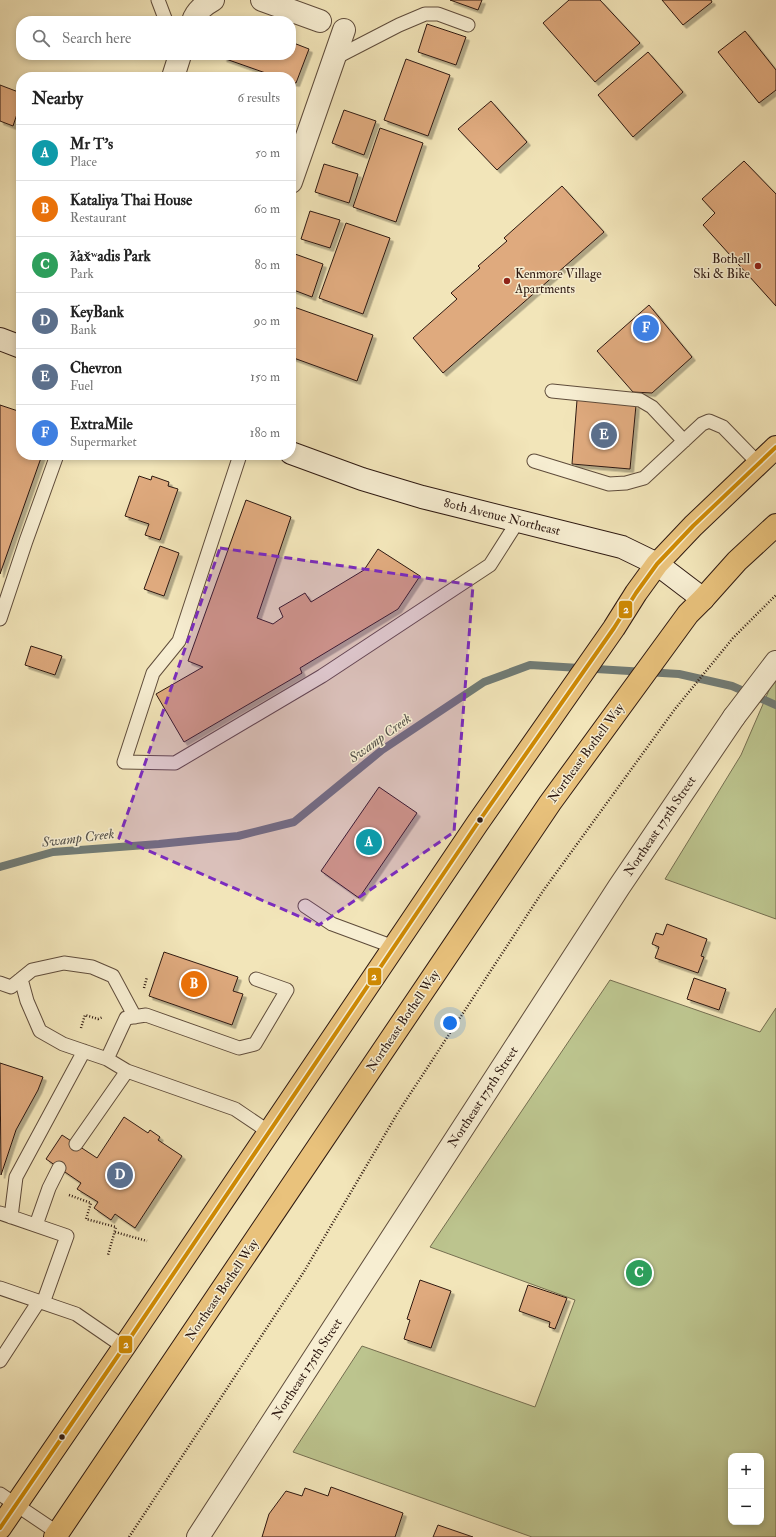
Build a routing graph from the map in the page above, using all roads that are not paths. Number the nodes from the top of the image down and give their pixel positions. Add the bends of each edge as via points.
1 (158, 0) edge
2 (213, 0) edge
3 (262, 0) edge
4 (164, 16) edge
5 (194, 16) edge
6 (320, 21) dead end
7 (468, 25) dead end
8 (344, 30) dead end
9 (334, 58) junction
10 (178, 60) edge
11 (175, 72) edge
12 (296, 168) edge
13 (0, 338) edge
14 (16, 345) edge
15 (552, 391) dead end
16 (684, 441) junction
17 (776, 447) edge
18 (296, 455) edge
19 (55, 460) edge
20 (238, 460) edge
21 (534, 462) dead end
22 (759, 464) junction
23 (518, 521) junction
24 (776, 525) edge
25 (657, 564) junction
26 (696, 607) junction
27 (0, 618) edge
28 (776, 662) edge
29 (305, 906) dead end
30 (394, 947) junction
31 (21, 979) junction
32 (256, 979) dead end
33 (0, 983) edge
34 (135, 1017) junction
35 (84, 1051) junction
36 (107, 1059) junction
37 (127, 1071) junction
38 (269, 1132) junction
39 (76, 1144) dead end
40 (59, 1168) dead end
41 (6, 1215) edge
42 (36, 1225) junction
43 (0, 1288) edge
44 (41, 1302) junction
45 (124, 1347) junction
46 (0, 1361) edge
47 (8, 1499) edge
48 (0, 1528) edge
49 (57, 1535) edge
50 (198, 1537) edge

1 - 4 lane
2 - 5 street via 202,6
3 - 6 street
7 - 9 lane via 438,14 425,14
8 - 9 street
9 - 12 street
10 - 11 street
13 - 14 street
15 - 16 lane via 640,400 652,407
16 - 21 lane via 644,478 626,484 609,484
16 - 22 lane via 702,424 709,421 716,423
17 - 22 main road
18 - 23 street, 80th Avenue Northeast via 422,497
19 - 27 lane
20 - 23 lane via 179,640 153,673 124,762 175,763 322,676 490,564
22 - 25 main road
23 - 25 street, 80th Avenue Northeast via 622,547
24 - 26 main road, Northeast Bothell Way via 737,561
25 - 26 street, 80th Avenue Northeast
25 - 30 main road
26 - 49 main road, Northeast Bothell Way via 599,734 545,810
28 - 50 street, Northeast 175th Street via 734,717 619,887
29 - 30 lane via 332,924
30 - 38 main road
31 - 33 lane via 11,987
31 - 34 lane via 32,970 64,963 92,967 113,976
31 - 35 lane via 27,1001 40,1030 63,1044
32 - 34 lane via 287,990 255,1044 239,1048 146,1015
34 - 36 lane via 126,1018
35 - 36 lane
35 - 41 lane via 16,1177
36 - 37 lane
37 - 38 lane via 235,1109
37 - 39 lane
38 - 45 main road
40 - 42 lane
41 - 42 lane
42 - 44 lane via 67,1236
43 - 44 lane
44 - 45 lane via 76,1314
44 - 46 lane
45 - 47 main road
47 - 48 main road
47 - 49 lane

